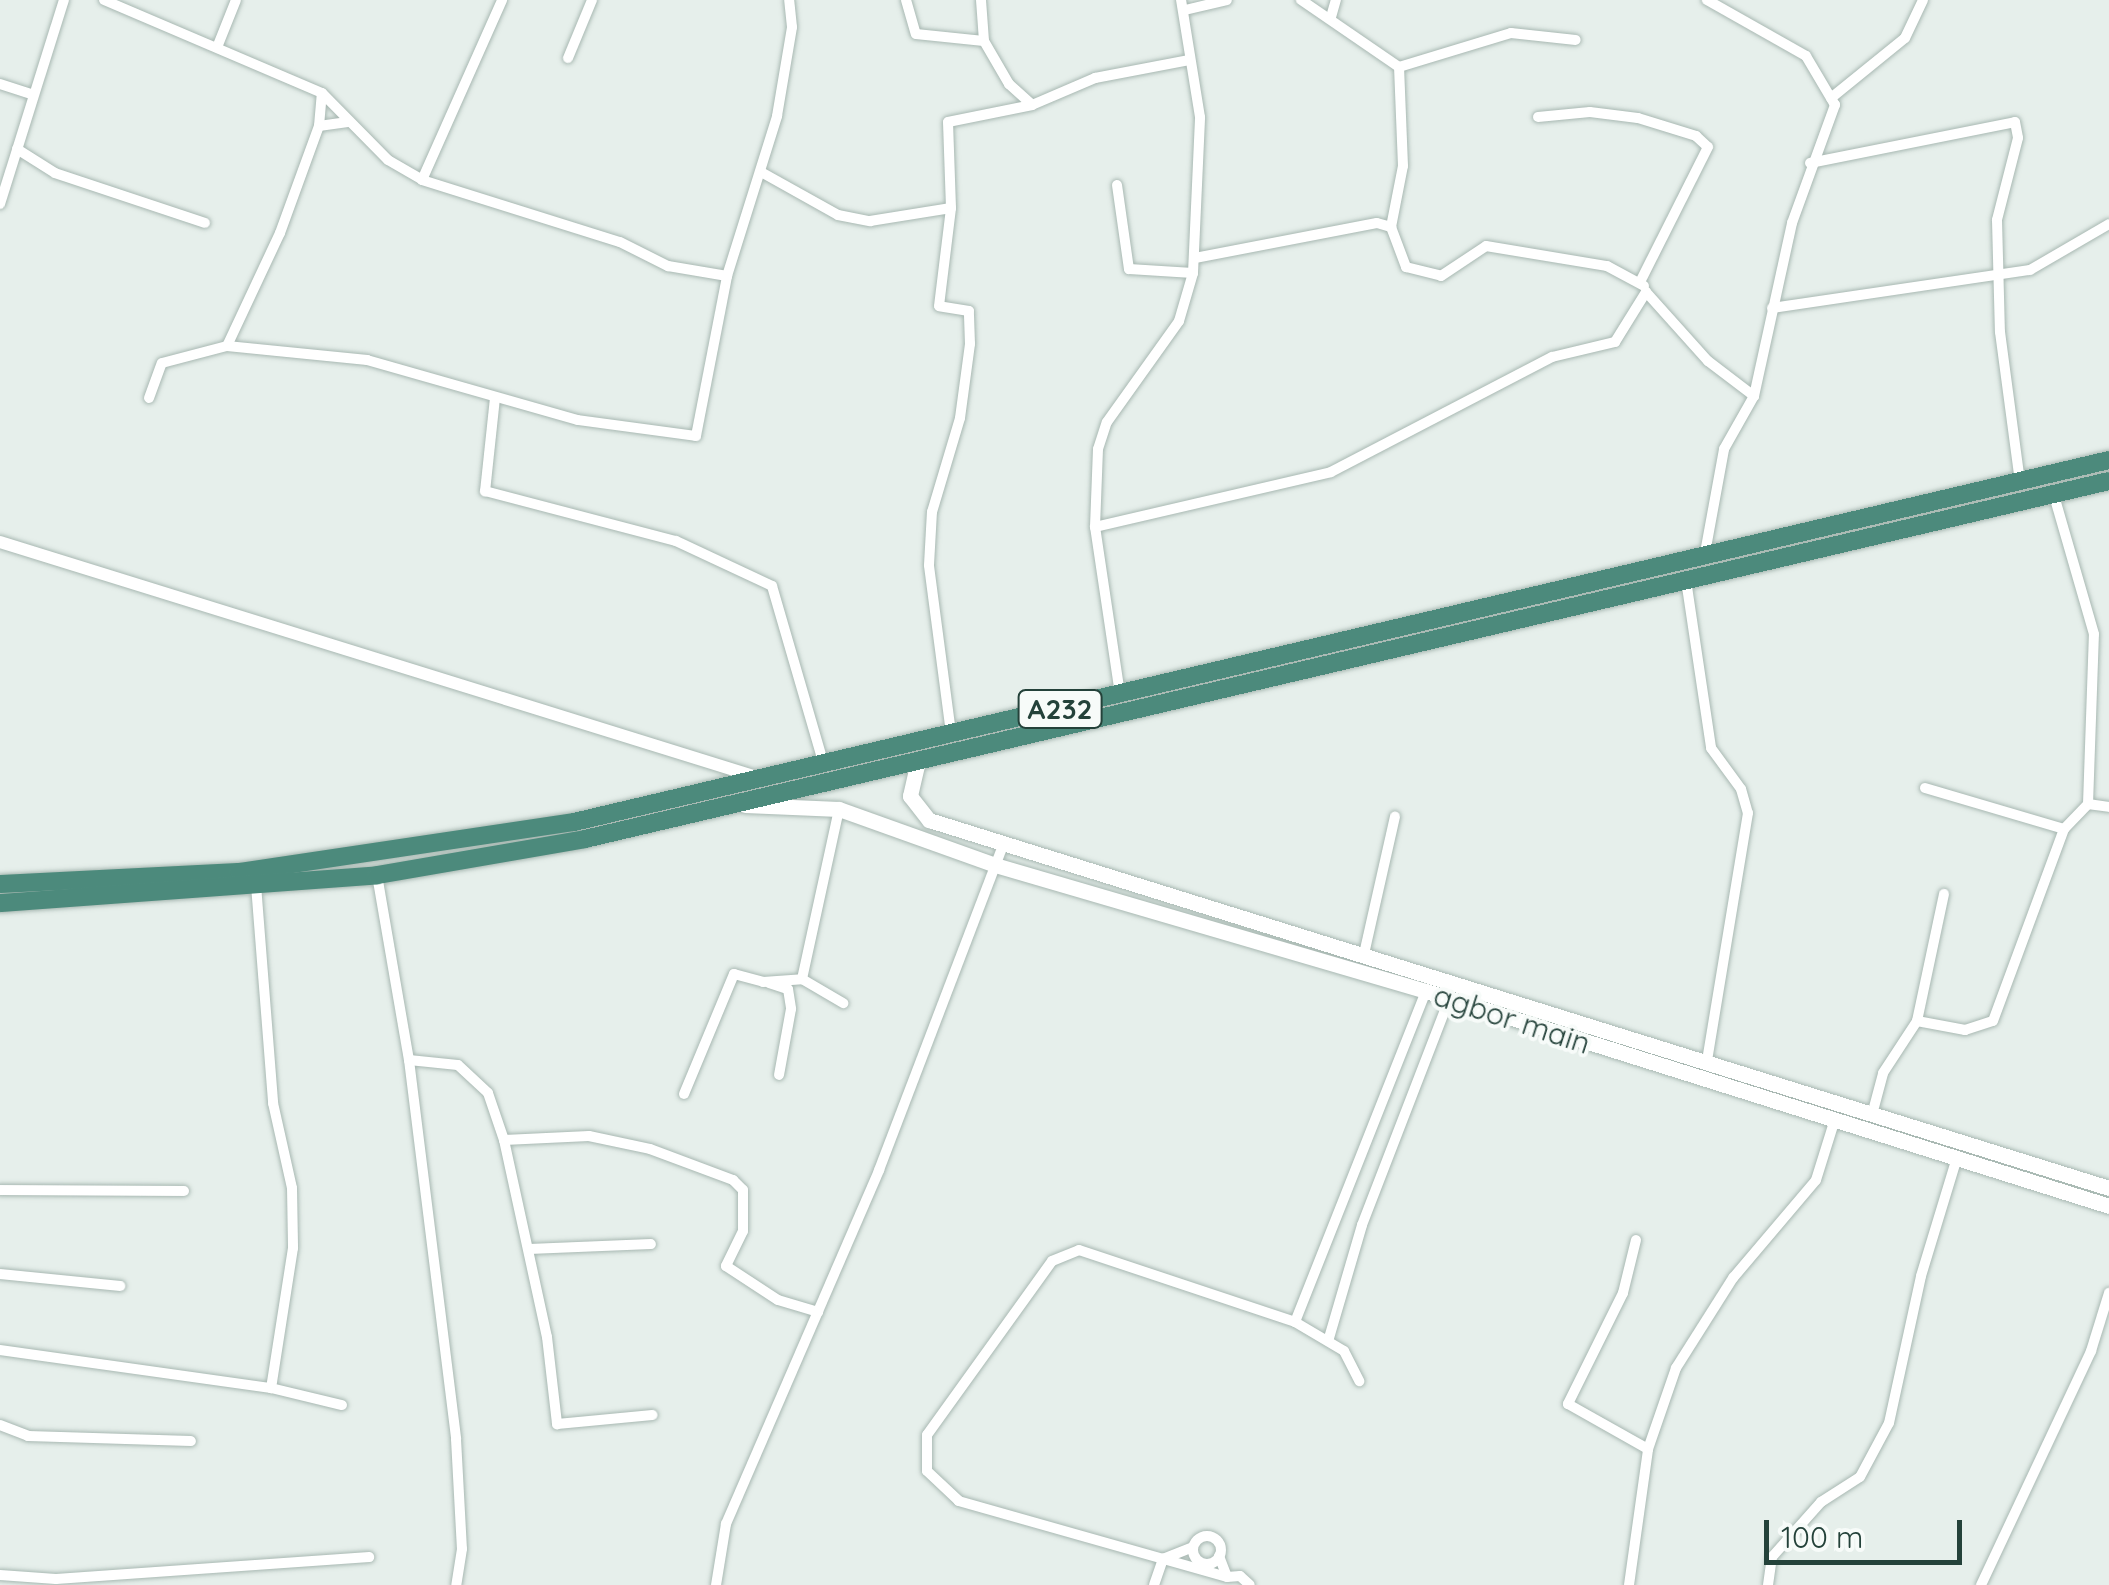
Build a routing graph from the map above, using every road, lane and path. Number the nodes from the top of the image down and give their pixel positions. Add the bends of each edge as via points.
1 (64, 0) edge
2 (104, 0) edge
3 (236, 0) edge
4 (502, 0) edge
5 (592, 0) edge
6 (788, 0) edge
7 (906, 0) edge
8 (982, 0) edge
9 (1227, 0) edge
10 (1300, 0) edge
11 (1336, 0) edge
12 (1707, 0) edge
13 (1922, 0) edge
14 (1183, 5) edge
15 (1331, 18) junction
16 (1576, 40) dead end
17 (984, 42) junction
18 (218, 45) junction
19 (568, 58) dead end
20 (1189, 60) junction
21 (1398, 67) junction
22 (0, 84) edge
23 (322, 93) junction
24 (33, 95) junction
25 (1832, 98) junction
26 (1032, 105) junction
27 (1538, 118) dead end
28 (348, 122) junction
29 (319, 126) junction
30 (17, 149) junction
31 (1810, 163) junction
32 (761, 172) junction
33 (422, 180) junction
34 (1117, 185) dead end
35 (0, 204) edge
36 (951, 208) junction
37 (205, 224) dead end
38 (2109, 224) edge
39 (1391, 227) junction
40 (1194, 258) junction
41 (1194, 272) junction
42 (2000, 272) junction
43 (727, 276) junction
44 (1644, 286) junction
45 (1772, 308) junction
46 (227, 346) junction
47 (1754, 396) junction
48 (150, 398) dead end
49 (495, 398) junction
50 (2109, 460) edge
51 (2048, 474) junction
52 (2020, 480) junction
53 (2109, 481) edge
54 (2054, 494) junction
55 (1095, 527) junction
56 (0, 542) edge
57 (1705, 553) junction
58 (1686, 580) junction
59 (1120, 695) junction
60 (952, 733) junction
61 (918, 762) junction
62 (824, 765) junction
63 (764, 779) junction
64 (1925, 788) dead end
65 (2088, 804) junction
66 (741, 805) junction
67 (2109, 807) edge
68 (839, 809) junction
69 (1395, 816) dead end
70 (2064, 828) junction
71 (1004, 842) junction
72 (995, 865) junction
73 (377, 876) junction
74 (0, 884) edge
75 (256, 885) junction
76 (1944, 894) dead end
77 (0, 903) edge
78 (1364, 954) junction
79 (802, 978) junction
80 (763, 982) junction
81 (1426, 992) junction
82 (1449, 998) junction
83 (844, 1003) dead end
84 (1918, 1021) junction
85 (409, 1060) junction
86 (1707, 1061) junction
87 (779, 1075) dead end
88 (684, 1094) dead end
89 (1873, 1111) junction
90 (1835, 1119) junction
91 (504, 1140) junction
92 (1956, 1161) junction
93 (2109, 1188) edge
94 (0, 1190) edge
95 (184, 1192) dead end
96 (2109, 1206) edge
97 (1636, 1240) dead end
98 (651, 1244) dead end
99 (528, 1249) junction
100 (0, 1274) edge
101 (120, 1286) dead end
102 (2109, 1293) edge
103 (818, 1312) junction
104 (1295, 1322) junction
105 (1328, 1338) junction
106 (0, 1350) edge
107 (1358, 1380) dead end
108 (271, 1388) junction
109 (342, 1405) dead end
110 (653, 1415) dead end
111 (0, 1425) edge
112 (190, 1441) dead end
113 (1648, 1449) junction
114 (1193, 1547) junction
115 (1219, 1556) junction
116 (369, 1557) dead end
117 (1164, 1559) junction
118 (0, 1576) edge
119 (1227, 1577) junction
120 (456, 1585) edge
121 (716, 1585) edge
122 (1154, 1585) edge
123 (1250, 1585) edge
124 (1628, 1585) edge
125 (1768, 1585) edge
126 (1981, 1585) edge

1 - 24 street
2 - 18 street
3 - 18 street
4 - 33 street
5 - 19 street
6 - 32 street via 792,27
7 - 17 street via 916,34
8 - 17 street
9 - 14 street
10 - 15 street
11 - 15 street
12 - 25 street via 1806,56
13 - 25 street via 1905,38
14 - 20 street
15 - 21 street
16 - 21 street via 1511,32
17 - 26 street
18 - 23 street
20 - 26 street via 1095,78
20 - 40 street via 1200,116
21 - 39 street via 1403,166
22 - 24 street
23 - 28 street
23 - 29 street
24 - 30 street
25 - 31 street via 1835,105
26 - 36 street via 948,122
27 - 44 street via 1590,112 1638,118 1696,136 1708,147
28 - 29 street
28 - 33 street via 388,160
29 - 46 street
30 - 35 street
30 - 37 street via 55,173
31 - 42 street via 2015,122 2018,138 1997,220
31 - 45 street
32 - 36 street via 838,216 870,221
32 - 43 street
33 - 43 street via 620,242 668,266
34 - 41 street via 1129,270
36 - 60 street via 939,306 969,311 970,344 960,418 932,512 929,564
38 - 42 street via 2030,270
39 - 40 street via 1377,222
39 - 44 street via 1406,267 1441,276 1486,246 1607,266
40 - 41 street
41 - 55 street via 1179,321 1108,422 1098,448
42 - 45 street
42 - 52 street via 2000,332
43 - 49 street via 696,436 578,420
44 - 47 street via 1708,361
44 - 55 street via 1615,342 1552,357 1331,472
45 - 47 street
46 - 48 street via 162,363
46 - 49 street via 368,360 454,380
47 - 57 street via 1724,449
49 - 62 street via 484,491 676,541 772,586
50 - 51 highway, A232
51 - 52 highway, A232
51 - 54 street
52 - 57 highway, A232
53 - 54 highway, A232
54 - 58 highway, A232
54 - 65 street via 2094,634
55 - 59 street
56 - 63 street
57 - 59 highway, A232
58 - 61 highway, A232
58 - 86 street via 1711,748 1748,813
59 - 60 highway, A232
60 - 62 highway, A232
61 - 66 highway, A232
61 - 71 main road, agbor main via 910,796 930,820
62 - 63 highway, A232
63 - 74 highway, A232 via 420,848 239,872
64 - 70 street
65 - 67 street
65 - 70 street
66 - 68 main road, agbor main
66 - 73 highway, A232
68 - 72 main road, agbor main
68 - 79 street
69 - 78 street
70 - 84 street via 1993,1021 1978,1030
71 - 72 street
71 - 78 main road, agbor main
72 - 81 main road, agbor main
72 - 103 street
73 - 75 highway, A232
73 - 85 street
75 - 77 highway, A232
75 - 108 street via 273,1102 292,1188 293,1248
76 - 84 street
78 - 86 main road, agbor main
79 - 80 street
79 - 83 street
80 - 87 street via 788,989 792,1018
80 - 88 street via 734,974
81 - 82 main road, agbor main
81 - 104 street
82 - 90 main road, agbor main
82 - 105 street via 1362,1225
84 - 89 street via 1883,1073
85 - 91 street via 458,1066 488,1093
85 - 120 street via 456,1439 462,1549
86 - 89 main road, agbor main
89 - 93 main road, agbor main
90 - 92 main road, agbor main
90 - 113 street via 1816,1180 1733,1278 1676,1368
91 - 99 street
91 - 103 street via 589,1136 650,1149 733,1180 744,1190 744,1209 726,1266 778,1300
92 - 96 main road, agbor main
92 - 125 street via 1921,1276 1889,1423 1860,1477 1821,1502 1772,1557
94 - 95 street
97 - 113 street via 1623,1293 1568,1404
98 - 99 street
99 - 110 street via 557,1424
100 - 101 street
102 - 126 street via 2091,1351
103 - 121 street via 726,1524
104 - 105 street
104 - 117 street via 1089,1250 1062,1255 927,1436 927,1471 960,1501
105 - 107 street via 1344,1351
106 - 108 street
108 - 109 street
111 - 112 street via 28,1436
113 - 124 street
114 - 115 street via 1202,1563
114 - 115 street via 1211,1537
114 - 117 street
115 - 119 street
116 - 118 street via 56,1579
117 - 119 street
117 - 122 street
119 - 123 street via 1240,1576

